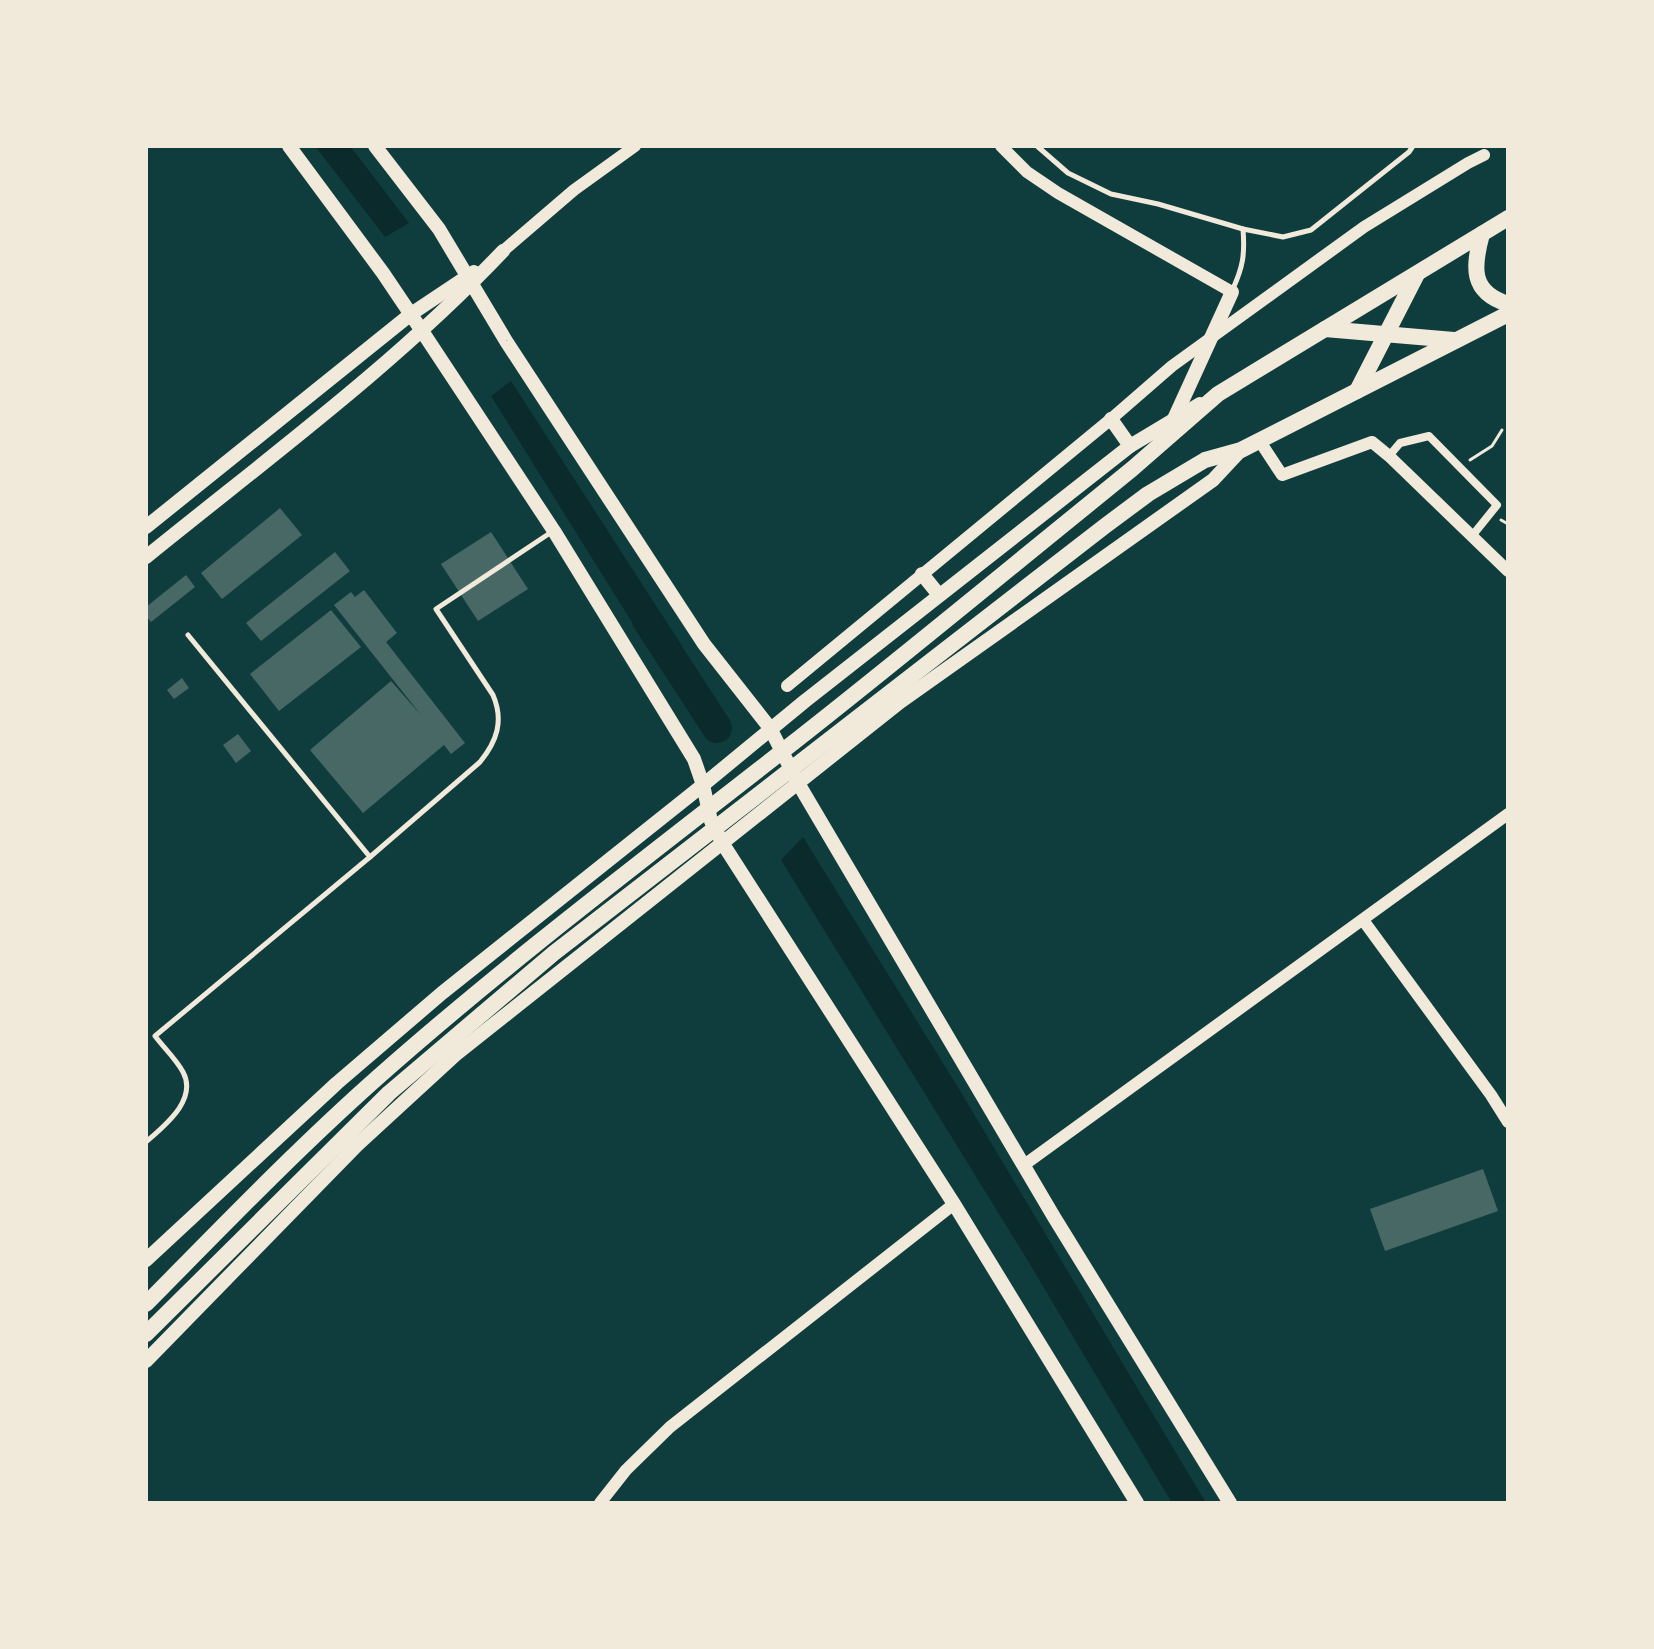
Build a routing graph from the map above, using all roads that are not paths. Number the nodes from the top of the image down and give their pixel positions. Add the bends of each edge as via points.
1 (289, 146) edge
2 (375, 146) edge
3 (635, 146) edge
4 (1001, 146) edge
5 (1037, 146) edge
6 (1413, 146) edge
7 (1484, 155) dead end
8 (1508, 218) edge
9 (1243, 229) junction
10 (1482, 234) junction
11 (503, 251) joint
12 (1418, 272) junction
13 (470, 279) junction
14 (1232, 292) junction
15 (1508, 304) edge
16 (411, 314) junction
17 (1508, 314) edge
18 (1325, 329) junction
19 (422, 331) junction
20 (1386, 334) junction
21 (1211, 337) junction
22 (1457, 340) junction
23 (1357, 391) junction
24 (1218, 394) junction
25 (1111, 419) junction
26 (1174, 419) junction
27 (1259, 440) junction
28 (1130, 446) junction
29 (1241, 450) junction
30 (1389, 456) junction
31 (146, 527) edge
32 (554, 531) junction
33 (1472, 536) junction
34 (146, 557) edge
35 (1508, 571) edge
36 (922, 574) junction
37 (939, 595) junction
38 (188, 635) dead end
39 (787, 686) dead end
40 (770, 728) junction
41 (798, 783) junction
42 (703, 785) junction
43 (1508, 814) edge
44 (723, 844) junction
45 (370, 857) junction
46 (1363, 920) junction
47 (1508, 1122) edge
48 (146, 1142) edge
49 (1024, 1165) junction
50 (954, 1204) junction
51 (146, 1260) edge
52 (146, 1304) edge
53 (146, 1334) edge
54 (146, 1361) edge
55 (600, 1503) edge
56 (1137, 1503) edge
57 (1230, 1503) edge

1 - 16 main road
2 - 13 main road
3 - 11 street
4 - 14 street via 1058,193
5 - 9 lane via 1068,173 1111,194
6 - 9 lane via 1311,230 1283,237
7 - 21 street via 1364,227
8 - 10 highway
9 - 14 lane via 1245,255
10 - 12 highway
10 - 15 highway via 1476,276 1483,290
11 - 13 main road
12 - 18 highway
12 - 20 highway
13 - 16 main road
13 - 19 main road
13 - 40 main road via 704,644
14 - 21 main road
16 - 19 main road
16 - 31 main road
17 - 22 highway
18 - 20 highway
18 - 24 highway
19 - 32 main road
19 - 34 main road
20 - 22 highway
20 - 23 highway
21 - 25 street
21 - 26 main road
22 - 23 highway
23 - 27 highway
24 - 26 main road
24 - 52 highway via 1089,504 436,1026 319,1132
25 - 28 main road
25 - 36 street
26 - 28 main road
27 - 29 highway
27 - 30 street via 1282,475 1372,442
28 - 37 main road
29 - 41 main road via 1213,480 900,702
29 - 53 highway via 1205,460 1148,494 554,953 389,1093
30 - 33 street
30 - 33 street via 1400,443 1429,436 1497,505
32 - 42 main road via 694,759
32 - 45 lane via 436,609 493,695 499,722 480,762
33 - 35 street
36 - 37 main road
36 - 39 street
37 - 40 main road
38 - 45 lane
40 - 41 main road
40 - 42 main road
41 - 44 main road
41 - 49 main road
42 - 44 main road
42 - 51 main road via 419,1013
43 - 46 street
44 - 50 main road
44 - 54 main road via 411,1094
45 - 48 lane via 155,1036 181,1068 186,1085 174,1117
46 - 47 street
46 - 49 street
49 - 57 main road
50 - 55 street via 670,1427
50 - 56 main road

